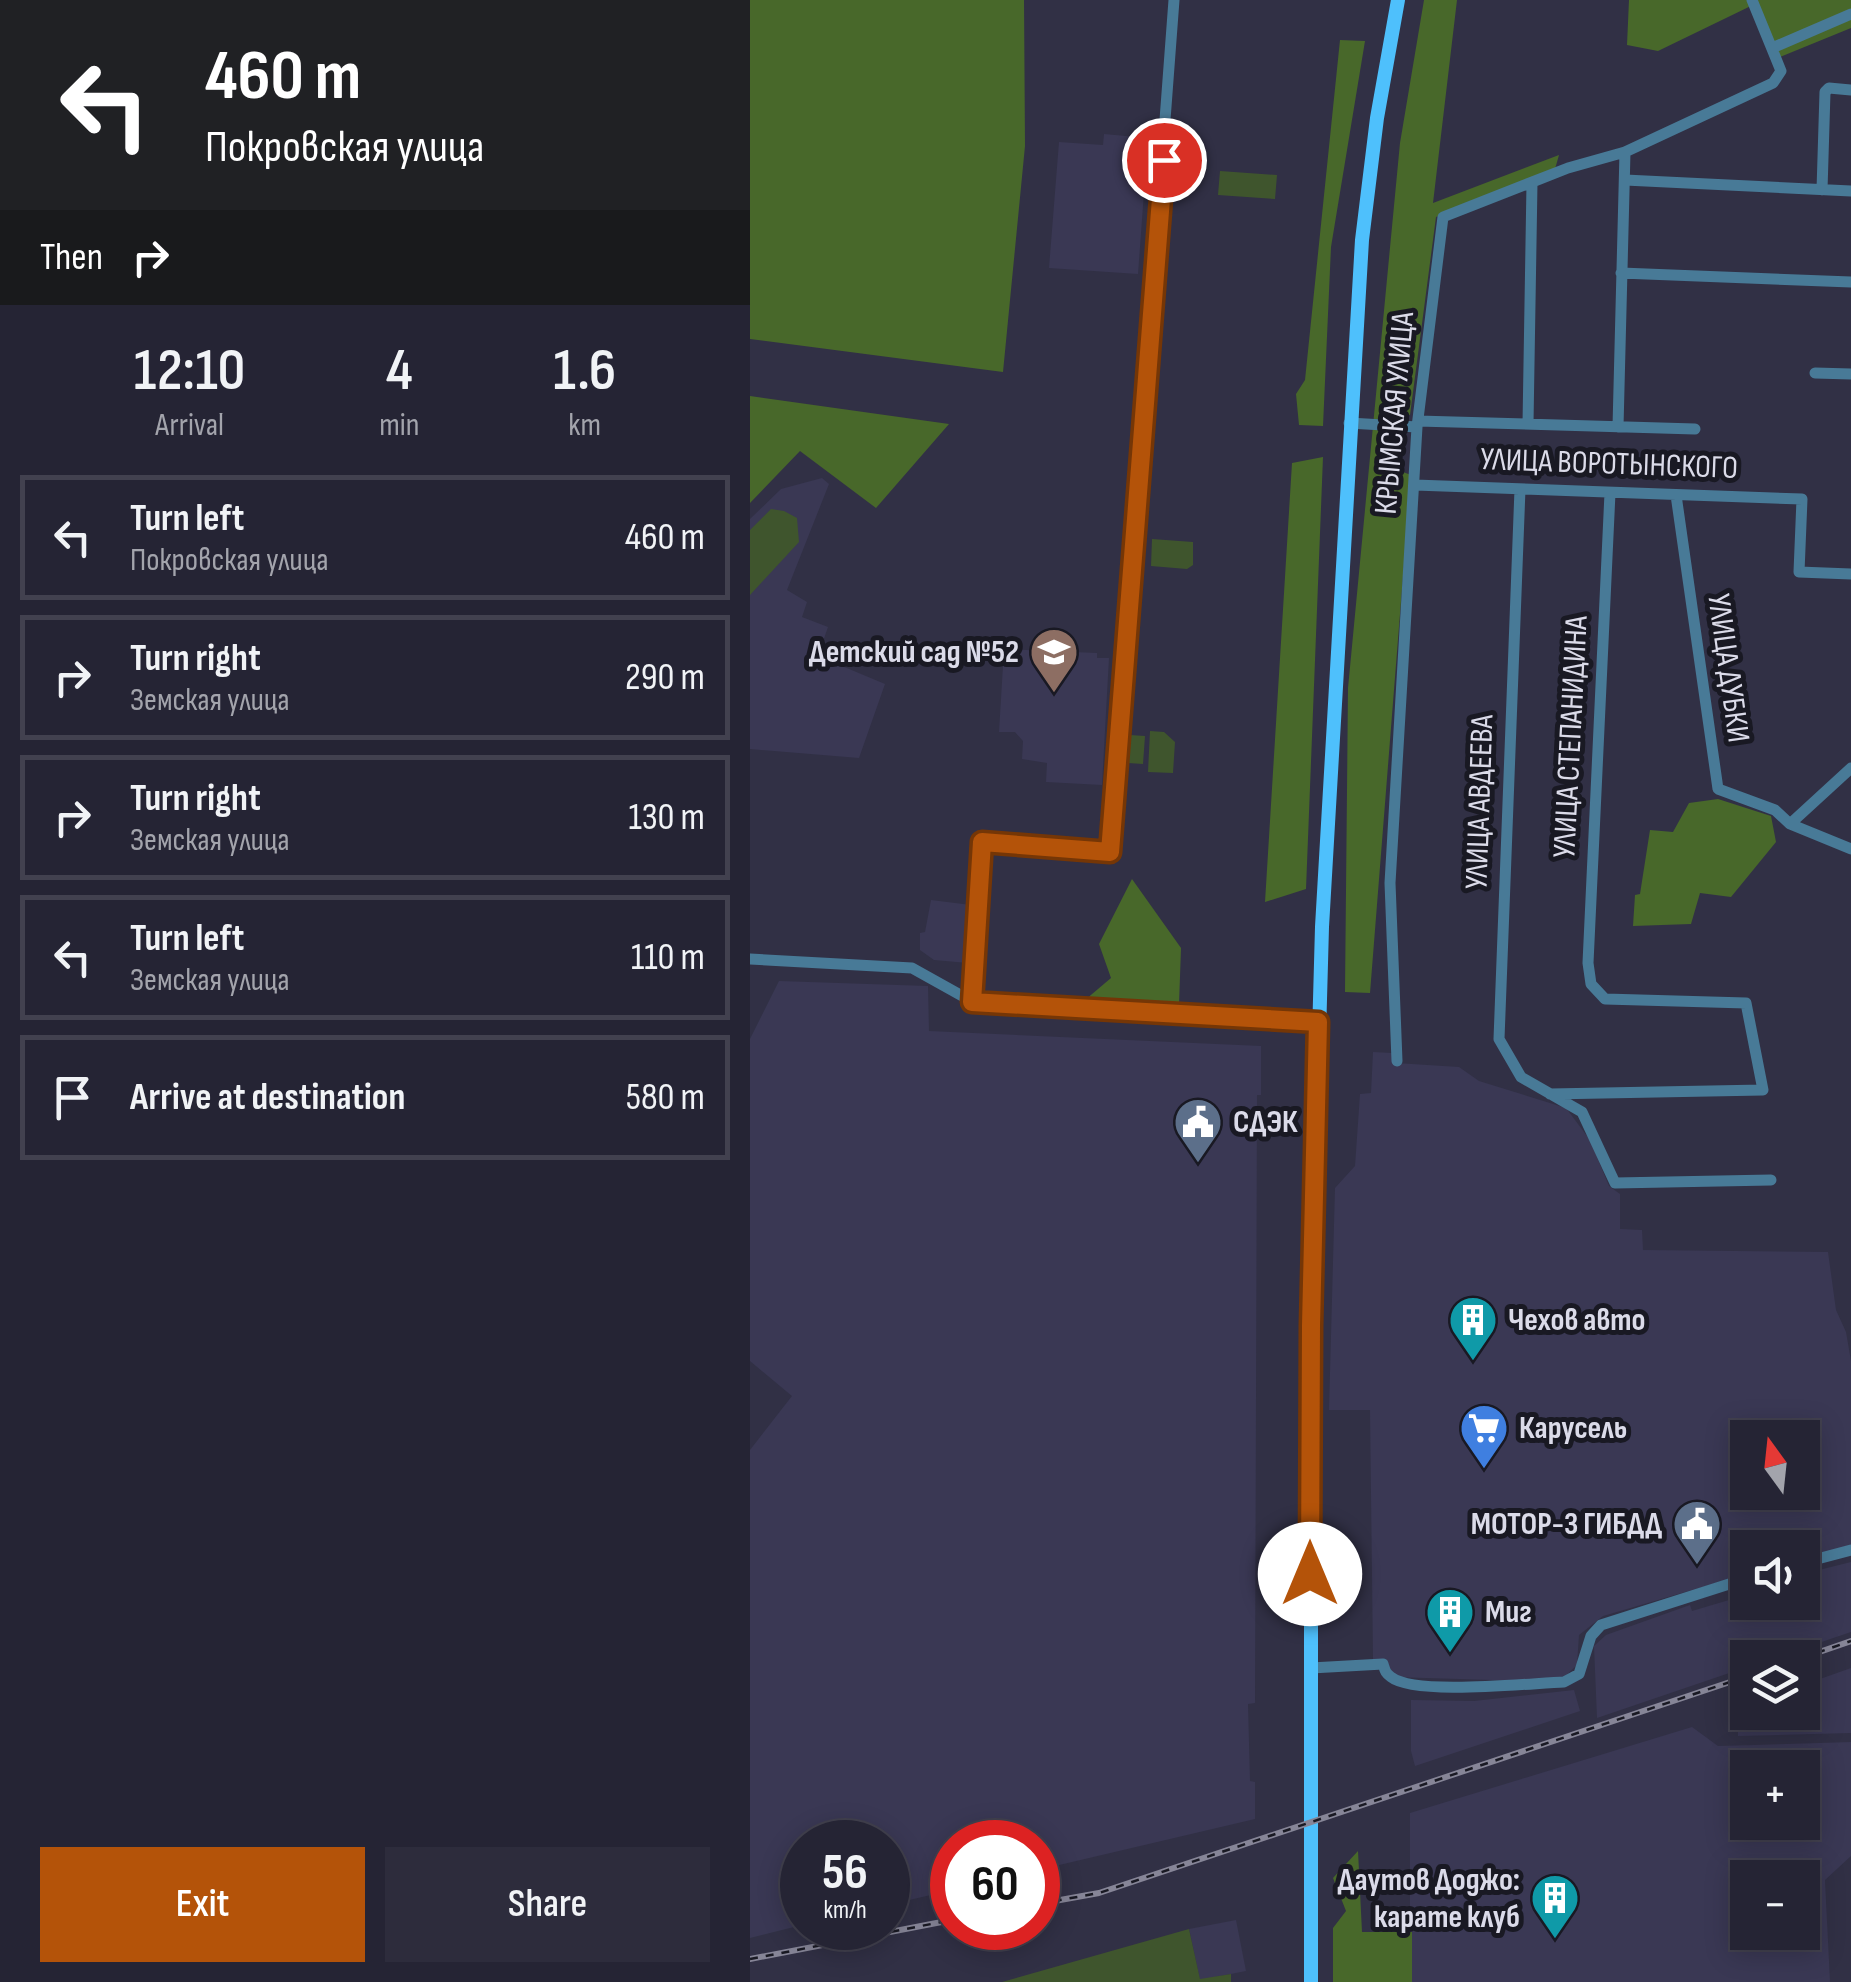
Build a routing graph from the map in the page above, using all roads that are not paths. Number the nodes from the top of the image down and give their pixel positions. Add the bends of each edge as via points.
1 (1398, 0) edge
2 (1752, 0) edge
3 (1174, 4) edge
4 (1851, 14) edge
5 (1772, 48) junction
6 (1851, 90) edge
7 (1625, 152) junction
8 (1625, 180) junction
9 (1532, 183) junction
10 (1822, 190) junction
11 (1851, 191) edge
12 (1621, 273) junction
13 (1851, 282) edge
14 (1815, 373) dead end
15 (1851, 374) edge
16 (1350, 423) junction
17 (1418, 424) junction
18 (1528, 424) junction
19 (1618, 427) junction
20 (1696, 429) dead end
21 (1415, 484) junction
22 (1520, 489) junction
23 (1610, 493) junction
24 (1676, 495) junction
25 (1851, 574) edge
26 (1851, 768) edge
27 (1790, 824) junction
28 (1851, 850) edge
29 (750, 959) edge
30 (972, 1002) junction
31 (1318, 1022) junction
32 (1397, 1061) dead end
33 (1550, 1094) junction
34 (1771, 1180) dead end
35 (1851, 1550) edge
36 (1820, 1558) edge
37 (1730, 1584) edge
38 (1311, 1668) junction
39 (1311, 1982) edge

1 - 16 main road via 1362,240
2 - 5 street
3 - 30 street via 1110,852 982,842
4 - 5 street
5 - 7 street, КРЫМСКАЯ УЛИЦА via 1780,71 1773,83
6 - 10 street via 1825,92
7 - 8 street
7 - 9 street, КРЫМСКАЯ УЛИЦА
8 - 10 street
8 - 12 street
9 - 17 street, КРЫМСКАЯ УЛИЦА via 1443,216
9 - 18 street
10 - 11 street
12 - 13 street
12 - 19 street
14 - 15 street
16 - 17 street, УЛИЦА ВОРОТЫНСКОГО
16 - 31 main road
17 - 18 street, УЛИЦА ВОРОТЫНСКОГО
17 - 21 street, КРЫМСКАЯ УЛИЦА
18 - 19 street, УЛИЦА ВОРОТЫНСКОГО
19 - 20 street, УЛИЦА ВОРОТЫНСКОГО
21 - 22 street, УЛИЦА ВОРОТЫНСКОГО
21 - 32 street, КРЫМСКАЯ УЛИЦА via 1390,883
22 - 23 street, УЛИЦА ВОРОТЫНСКОГО
22 - 33 street, УЛИЦА АВДЕЕВА via 1499,1038 1521,1076
23 - 24 street, УЛИЦА ВОРОТЫНСКОГО
23 - 33 street, УЛИЦА СТЕПАНИДИНА via 1591,984 1604,999 1746,1002 1763,1090
24 - 25 street, УЛИЦА ВОРОТЫНСКОГО via 1802,498 1799,572
24 - 27 street, УЛИЦА ДУБКИ via 1718,788 1775,810
26 - 27 street
27 - 28 street
29 - 30 street via 912,968
30 - 31 street
31 - 38 main road
33 - 34 street, УЛИЦА АВДЕЕВА via 1582,1112 1615,1182
35 - 36 street
37 - 38 street via 1601,1626 1579,1674 1564,1682 1421,1686 1389,1676 1383,1664
38 - 39 main road

